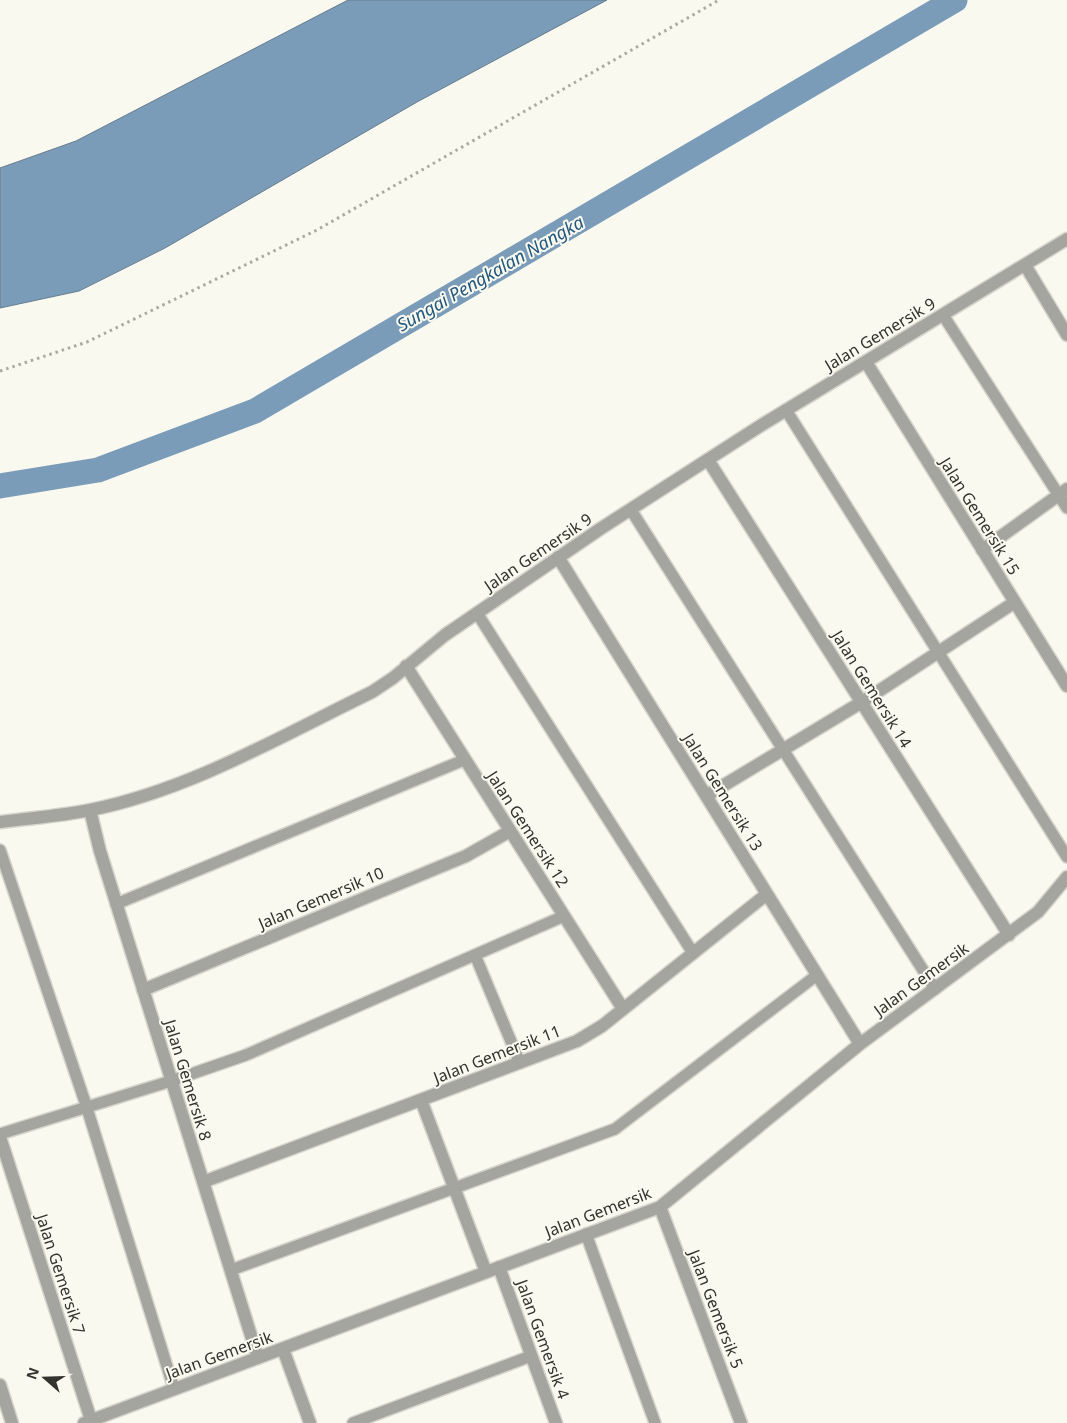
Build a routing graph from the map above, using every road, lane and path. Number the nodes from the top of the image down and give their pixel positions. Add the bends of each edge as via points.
1 (719, 0) edge
2 (1067, 239) edge
3 (1025, 265) junction
4 (943, 315) junction
5 (1067, 335) edge
6 (866, 362) junction
7 (0, 371) edge
8 (786, 410) junction
9 (708, 460) junction
10 (1063, 492) edge
11 (1067, 508) edge
12 (631, 510) junction
13 (982, 550) junction
14 (558, 557) junction
15 (1015, 602) junction
16 (477, 613) junction
17 (938, 652) junction
18 (406, 666) junction
19 (1067, 686) edge
20 (862, 702) junction
21 (783, 749) junction
22 (464, 760) junction
23 (706, 796) junction
24 (90, 810) junction
25 (0, 822) edge
26 (510, 832) junction
27 (0, 850) edge
28 (1067, 858) edge
29 (1067, 876) edge
30 (767, 894) junction
31 (116, 904) junction
32 (564, 916) junction
33 (1009, 935) junction
34 (693, 952) junction
35 (474, 955) junction
36 (817, 975) junction
37 (935, 989) junction
38 (143, 990) junction
39 (623, 1009) junction
40 (860, 1044) junction
41 (520, 1063) junction
42 (171, 1081) junction
43 (421, 1100) junction
44 (86, 1105) junction
45 (0, 1136) edge
46 (203, 1182) junction
47 (455, 1189) junction
48 (660, 1206) junction
49 (586, 1234) junction
50 (499, 1267) junction
51 (230, 1270) junction
52 (486, 1272) junction
53 (283, 1349) junction
54 (531, 1356) junction
55 (258, 1358) junction
56 (0, 1385) edge
57 (174, 1389) junction
58 (87, 1422) edge
59 (12, 1423) edge
60 (310, 1423) edge
61 (354, 1423) edge
62 (556, 1423) edge
63 (654, 1423) edge
64 (741, 1423) edge

1 - 7 path via 317,230 86,342
2 - 3 street, Jalan Gemersik 9
3 - 4 street, Jalan Gemersik 9
3 - 5 street
4 - 6 street, Jalan Gemersik 9
4 - 10 lane
6 - 8 street, Jalan Gemersik 9
6 - 13 street, Jalan Gemersik 15
8 - 9 street, Jalan Gemersik 9
8 - 17 lane
9 - 12 street, Jalan Gemersik 9
9 - 20 street, Jalan Gemersik 14
10 - 11 lane
10 - 13 street
12 - 14 street, Jalan Gemersik 9
12 - 21 lane
13 - 15 street, Jalan Gemersik 15
14 - 16 street, Jalan Gemersik 9
14 - 23 street, Jalan Gemersik 13
15 - 17 street
15 - 19 street, Jalan Gemersik 15
16 - 18 street, Jalan Gemersik 9
16 - 34 lane
17 - 20 street
17 - 28 lane
18 - 22 street, Jalan Gemersik 12
18 - 24 street, Jalan Gemersik 9 via 372,692 195,777
20 - 21 street
20 - 33 street, Jalan Gemersik 14
21 - 23 street
21 - 37 lane
22 - 26 street, Jalan Gemersik 12
22 - 31 lane
23 - 30 street, Jalan Gemersik 13
24 - 25 street, Jalan Gemersik 9
24 - 31 street, Jalan Gemersik 8
26 - 32 street, Jalan Gemersik 12
26 - 38 street, Jalan Gemersik 10 via 466,856
27 - 44 lane
29 - 33 street, Jalan Gemersik via 1038,912
30 - 34 street, Jalan Gemersik 11
30 - 36 street, Jalan Gemersik 13
31 - 38 street, Jalan Gemersik 8
32 - 35 lane
32 - 39 street, Jalan Gemersik 12
33 - 37 street, Jalan Gemersik
34 - 39 street, Jalan Gemersik 11
35 - 41 lane
35 - 42 lane via 246,1054
36 - 40 street, Jalan Gemersik 13
36 - 47 lane via 615,1129
37 - 40 street, Jalan Gemersik
38 - 42 street, Jalan Gemersik 8
39 - 41 street, Jalan Gemersik 11 via 577,1042
40 - 48 street, Jalan Gemersik
41 - 43 street, Jalan Gemersik 11
42 - 44 lane
42 - 46 street, Jalan Gemersik 8
43 - 46 street, Jalan Gemersik 11
43 - 47 street
44 - 45 lane
44 - 57 lane
45 - 58 street, Jalan Gemersik 7
46 - 51 street, Jalan Gemersik 8
47 - 51 lane
47 - 52 street
48 - 49 street, Jalan Gemersik
48 - 64 street, Jalan Gemersik 5
49 - 50 street, Jalan Gemersik
49 - 63 lane
50 - 52 street, Jalan Gemersik
50 - 54 street, Jalan Gemersik 4
51 - 55 street, Jalan Gemersik 8
52 - 53 street, Jalan Gemersik
53 - 55 street, Jalan Gemersik
53 - 60 street
54 - 61 lane
54 - 62 street, Jalan Gemersik 4
55 - 57 street, Jalan Gemersik
56 - 59 street
57 - 58 street, Jalan Gemersik

